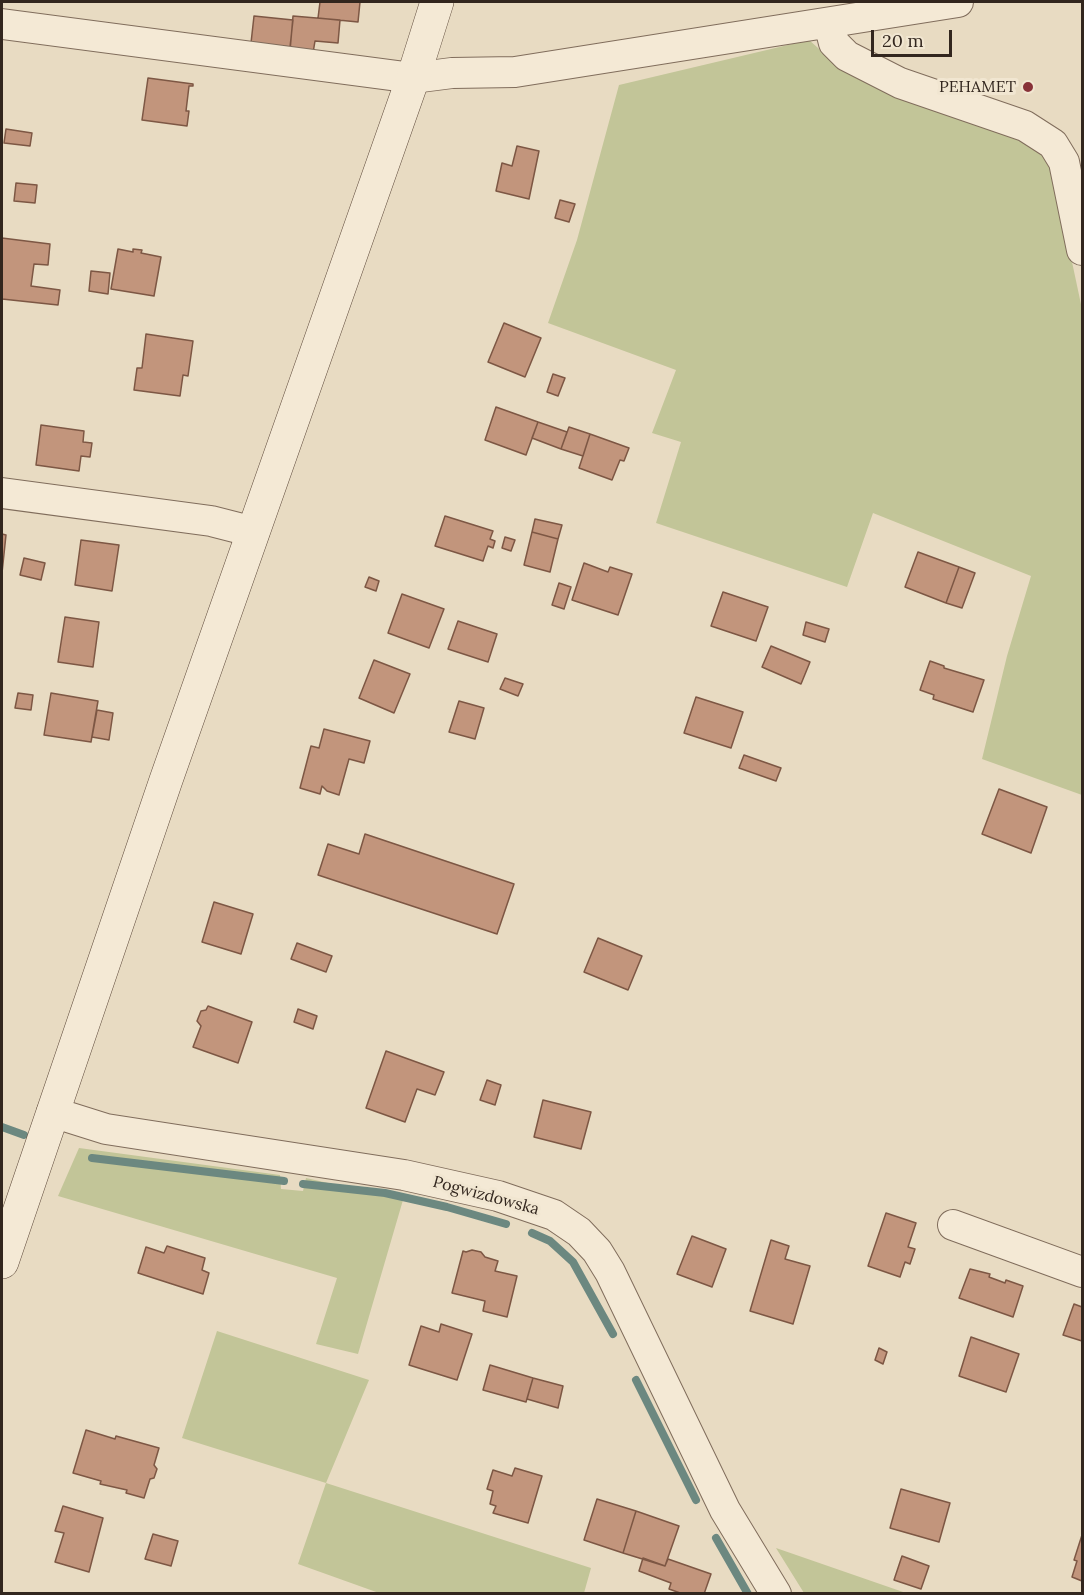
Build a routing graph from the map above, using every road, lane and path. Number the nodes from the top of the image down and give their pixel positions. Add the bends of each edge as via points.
1 (437, 2) edge
2 (958, 2) edge
3 (829, 23) junction
4 (2, 24) edge
5 (413, 78) junction
6 (1083, 250) edge
7 (2, 493) edge
8 (254, 532) junction
9 (52, 1112) junction
10 (953, 1225) dead end
11 (8, 1226) edge
12 (2, 1262) edge
13 (1083, 1272) edge
14 (776, 1593) edge

1 - 5 street
2 - 3 street
3 - 5 street via 515,72
3 - 6 street via 834,43 847,56 900,83 1024,126 1053,144 1064,162
4 - 5 street
5 - 8 street
7 - 8 street via 211,521
8 - 9 street
9 - 11 street
9 - 14 street, Pogwizdowska via 138,1135 404,1174 498,1196 562,1220 597,1251 610,1272 725,1510
10 - 13 street
11 - 12 street

